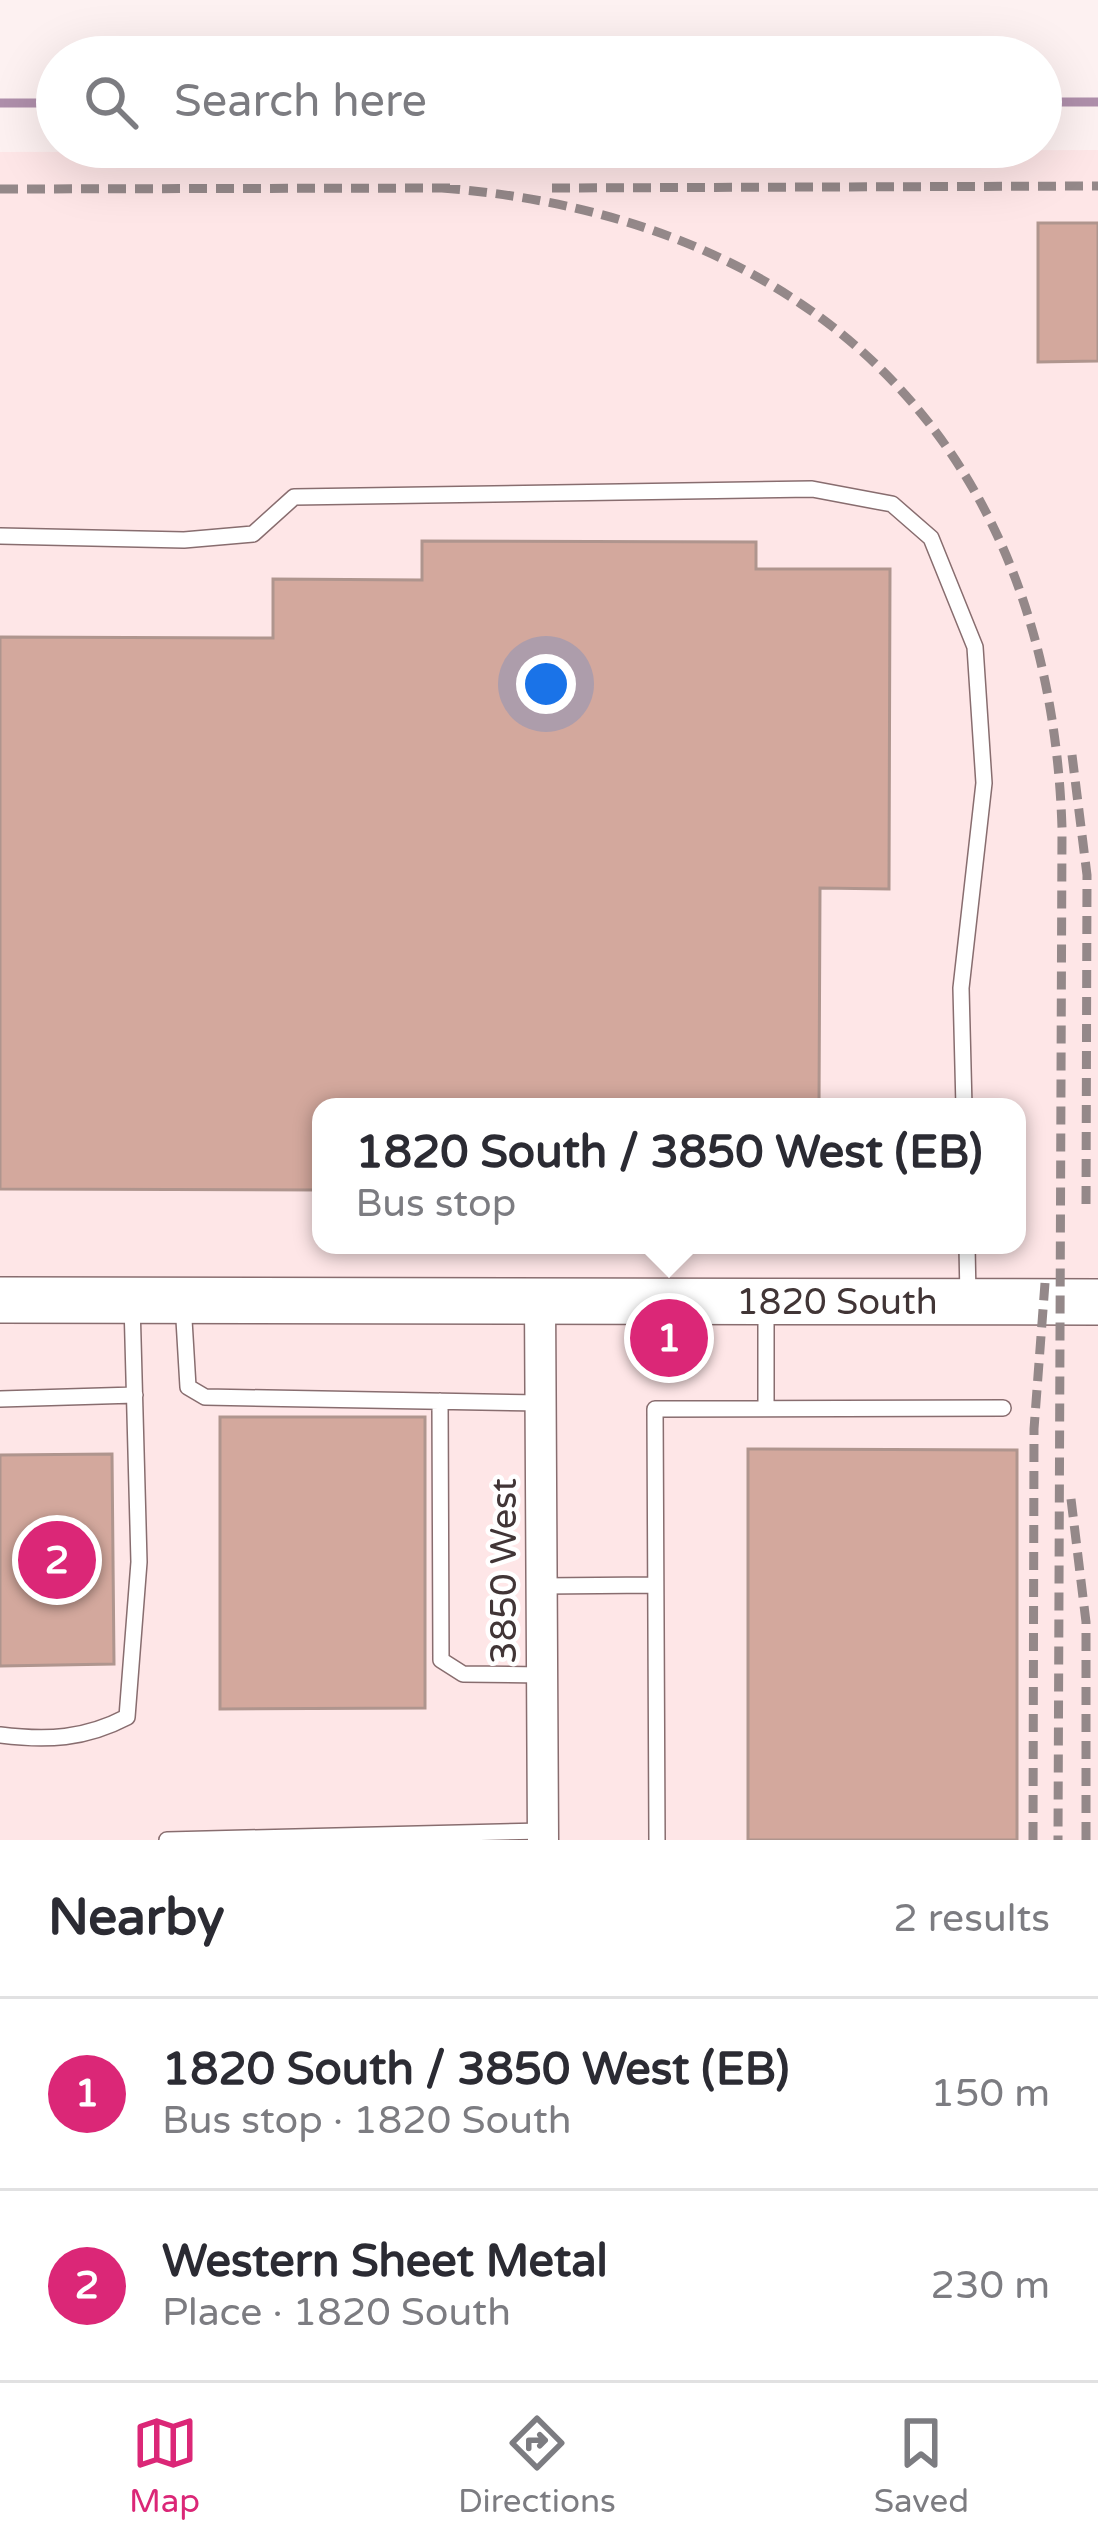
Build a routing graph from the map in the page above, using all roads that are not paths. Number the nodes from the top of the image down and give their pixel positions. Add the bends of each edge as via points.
1 (0, 536) edge
2 (964, 1098) edge
3 (967, 1254) edge
4 (0, 1300) edge
5 (132, 1300) junction
6 (182, 1300) junction
7 (540, 1300) junction
8 (766, 1301) junction
9 (968, 1301) junction
10 (1098, 1301) edge
11 (135, 1395) junction
12 (0, 1399) edge
13 (440, 1401) junction
14 (541, 1403) junction
15 (766, 1408) junction
16 (1003, 1408) dead end
17 (656, 1585) junction
18 (542, 1586) junction
19 (542, 1675) junction
20 (0, 1735) edge
21 (543, 1835) edge
22 (433, 1836) edge
23 (167, 1840) edge
24 (657, 1840) edge

1 - 2 lane via 253,534 294,497 812,489 892,504 931,538 976,647 984,783 961,988
3 - 9 lane
4 - 5 street, 1820 South
5 - 6 street, 1820 South
5 - 11 lane
6 - 7 street, 1820 South
6 - 13 lane via 188,1387 205,1397
7 - 8 street, 1820 South
7 - 14 street, 3850 West
8 - 9 street, 1820 South
8 - 15 lane
9 - 10 street, 1820 South
11 - 12 lane
11 - 20 lane via 139,1562 127,1717 92,1735
13 - 14 lane
13 - 19 lane via 441,1660 463,1674
14 - 18 street, 3850 West
15 - 16 lane
15 - 17 lane via 655,1409
17 - 18 lane
17 - 24 lane
18 - 19 street, 3850 West
19 - 21 street, 3850 West
21 - 22 lane
22 - 23 lane

